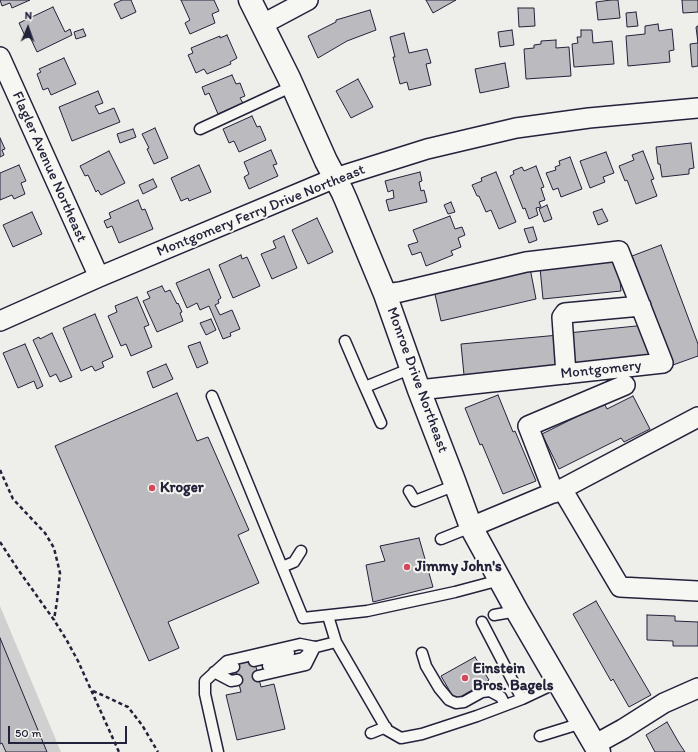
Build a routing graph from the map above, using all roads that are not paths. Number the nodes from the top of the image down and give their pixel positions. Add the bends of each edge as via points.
1 (250, 0) edge
2 (308, 0) edge
3 (263, 24) junction
4 (0, 57) edge
5 (293, 86) junction
6 (698, 108) edge
7 (200, 129) dead end
8 (335, 178) junction
9 (99, 277) junction
10 (385, 294) junction
11 (641, 306) junction
12 (0, 321) edge
13 (346, 341) dead end
14 (412, 368) junction
15 (566, 374) junction
16 (625, 385) dead end
17 (365, 387) junction
18 (419, 390) junction
19 (212, 396) dead end
20 (698, 417) edge
21 (381, 423) dead end
22 (456, 485) junction
23 (409, 491) dead end
24 (558, 491) junction
25 (471, 527) junction
26 (441, 539) dead end
27 (301, 550) dead end
28 (282, 567) junction
29 (500, 580) junction
30 (698, 591) edge
31 (517, 611) junction
32 (494, 615) dead end
33 (328, 616) junction
34 (482, 622) dead end
35 (336, 642) junction
36 (315, 647) junction
37 (422, 653) dead end
38 (214, 672) junction
39 (236, 673) dead end
40 (558, 682) junction
41 (698, 688) edge
42 (522, 699) junction
43 (504, 705) junction
44 (582, 723) junction
45 (386, 727) junction
46 (371, 733) dead end
47 (540, 736) dead end
48 (596, 748) edge
49 (218, 752) edge

1 - 3 main road, Monroe Drive Northeast
2 - 3 street
3 - 5 main road, Monroe Drive Northeast
4 - 9 street, Flagler Avenue Northeast
5 - 7 lane
5 - 8 main road, Monroe Drive Northeast
6 - 8 street, Montgomery Ferry Drive Northeast via 588,118 516,128 427,149
8 - 9 street, Montgomery Ferry Drive Northeast
8 - 10 main road, Monroe Drive Northeast
9 - 12 street, Montgomery Ferry Drive Northeast
10 - 11 street, Montgomery via 526,262 619,251
10 - 14 main road, Monroe Drive Northeast
11 - 15 street via 565,313 562,316
11 - 15 street, Montgomery via 663,363
13 - 17 lane
14 - 17 lane
14 - 18 main road, Monroe Drive Northeast
15 - 18 street, Montgomery
16 - 24 street via 528,426
17 - 21 lane
18 - 22 main road, Monroe Drive Northeast
19 - 28 lane
20 - 24 street
22 - 23 lane via 415,501
22 - 25 main road, Monroe Drive Northeast
24 - 25 street
24 - 30 street via 620,587
25 - 26 lane
25 - 29 main road, Monroe Drive Northeast
27 - 28 lane via 294,562
28 - 33 lane via 303,618
29 - 31 main road, Monroe Drive Northeast
29 - 33 lane via 367,612
31 - 32 lane
31 - 40 main road, Monroe Drive Northeast
33 - 35 lane
34 - 42 lane
35 - 36 lane
35 - 45 lane
36 - 36 lane via 256,669 306,665
36 - 38 lane via 300,644 227,660
37 - 43 lane via 426,666 449,700 456,703 464,702 482,692 490,691 501,697
38 - 39 lane via 230,675
38 - 49 lane via 205,681 205,694
40 - 42 lane
40 - 44 main road, Monroe Drive Northeast
41 - 48 street via 664,703
42 - 43 lane
43 - 45 lane via 422,734 401,738
44 - 47 lane
44 - 48 main road, Monroe Drive Northeast
45 - 46 lane

